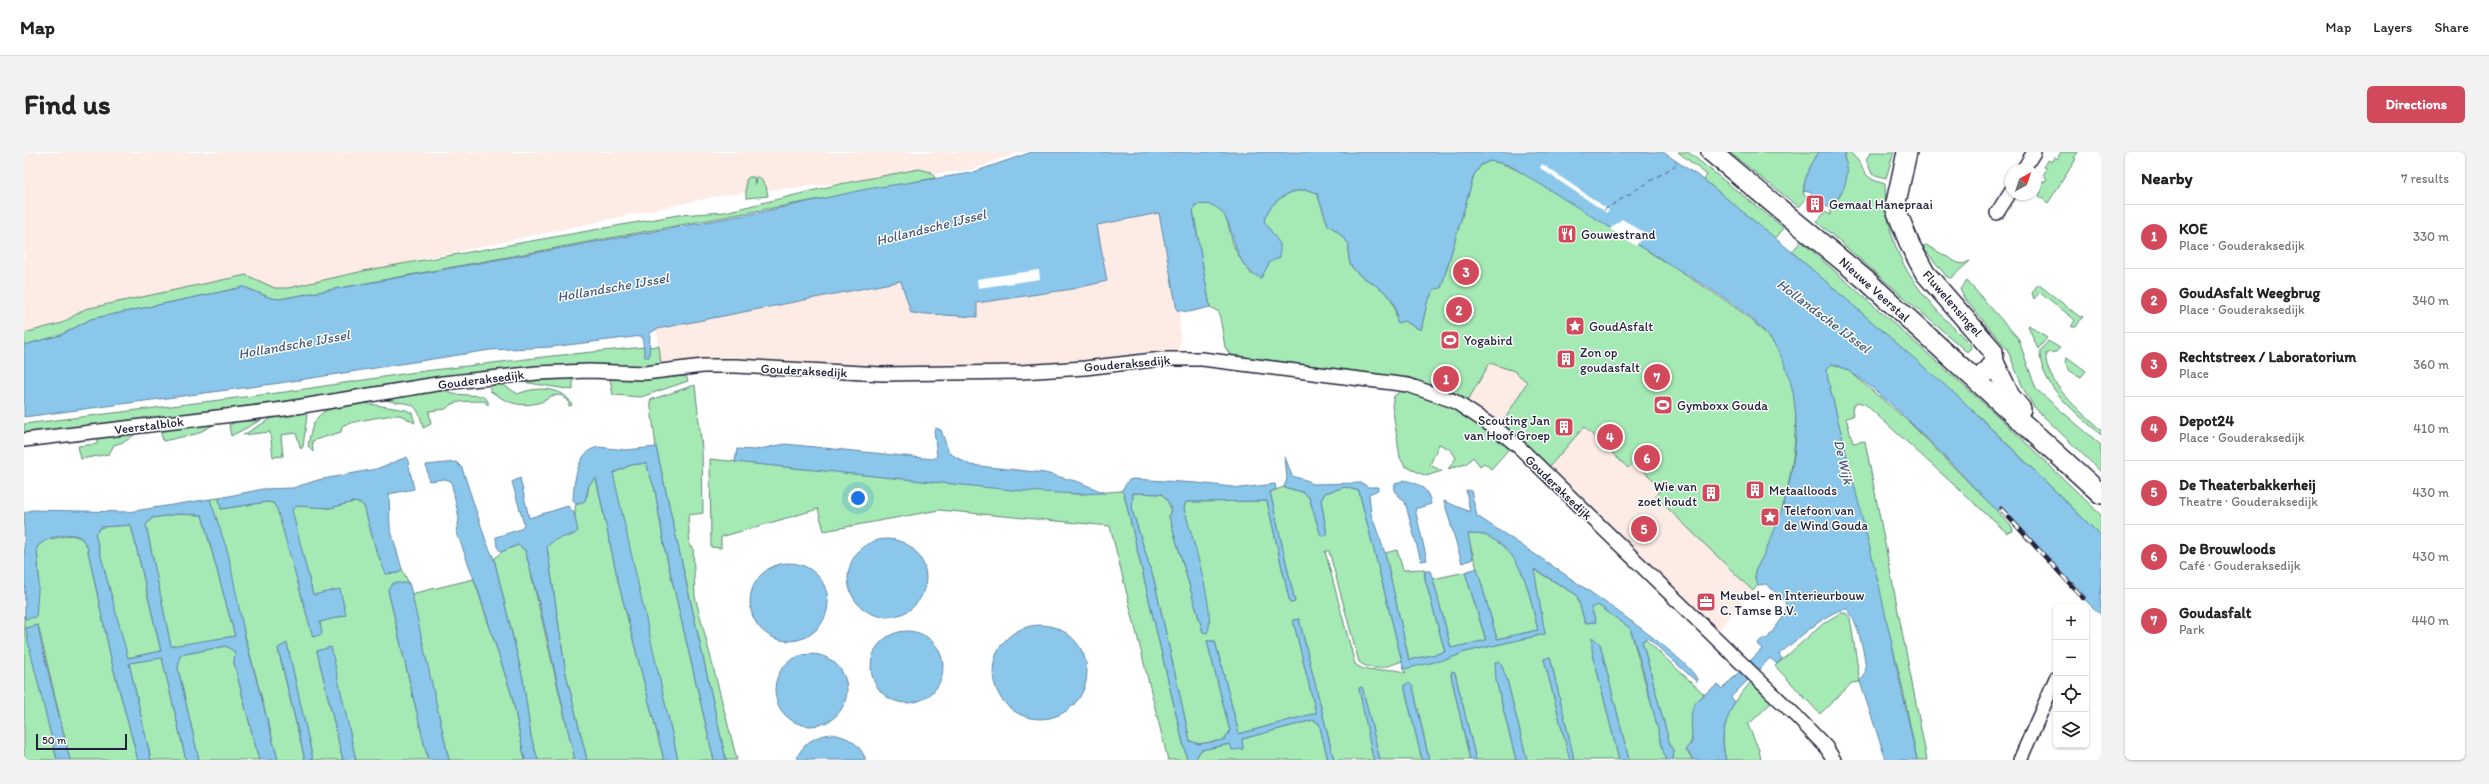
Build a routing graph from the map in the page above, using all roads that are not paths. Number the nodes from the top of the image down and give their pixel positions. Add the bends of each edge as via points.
1 (1711, 152) edge
2 (1907, 152) edge
3 (2034, 152) edge
4 (2027, 164) edge
5 (2006, 200) edge
6 (1998, 213) dead end
7 (1994, 362) junction
8 (1978, 380) junction
9 (275, 410) joint
10 (2034, 431) junction
11 (24, 440) edge
12 (2101, 494) edge
13 (2053, 685) edge
14 (1834, 760) edge
15 (2020, 760) edge

1 - 8 main road, Nieuwe Veerstal via 1820,241
2 - 7 main road, Fluwelensingel via 1895,208 1910,246 1925,273 1993,351
3 - 4 street
5 - 6 street
7 - 8 main road
7 - 10 main road, Fluwelensingel via 2010,396 2021,408
8 - 10 main road, Nieuwe Veerstal
9 - 11 street, Veerstalblok
9 - 14 street, Gouderaksedijk via 502,376 561,372 645,373 703,366 882,374 1021,372 1162,359 1202,359 1393,382 1432,392 1454,401 1498,430 1757,678 1826,746
10 - 12 main road, Nieuwe Veerstal
13 - 15 street

